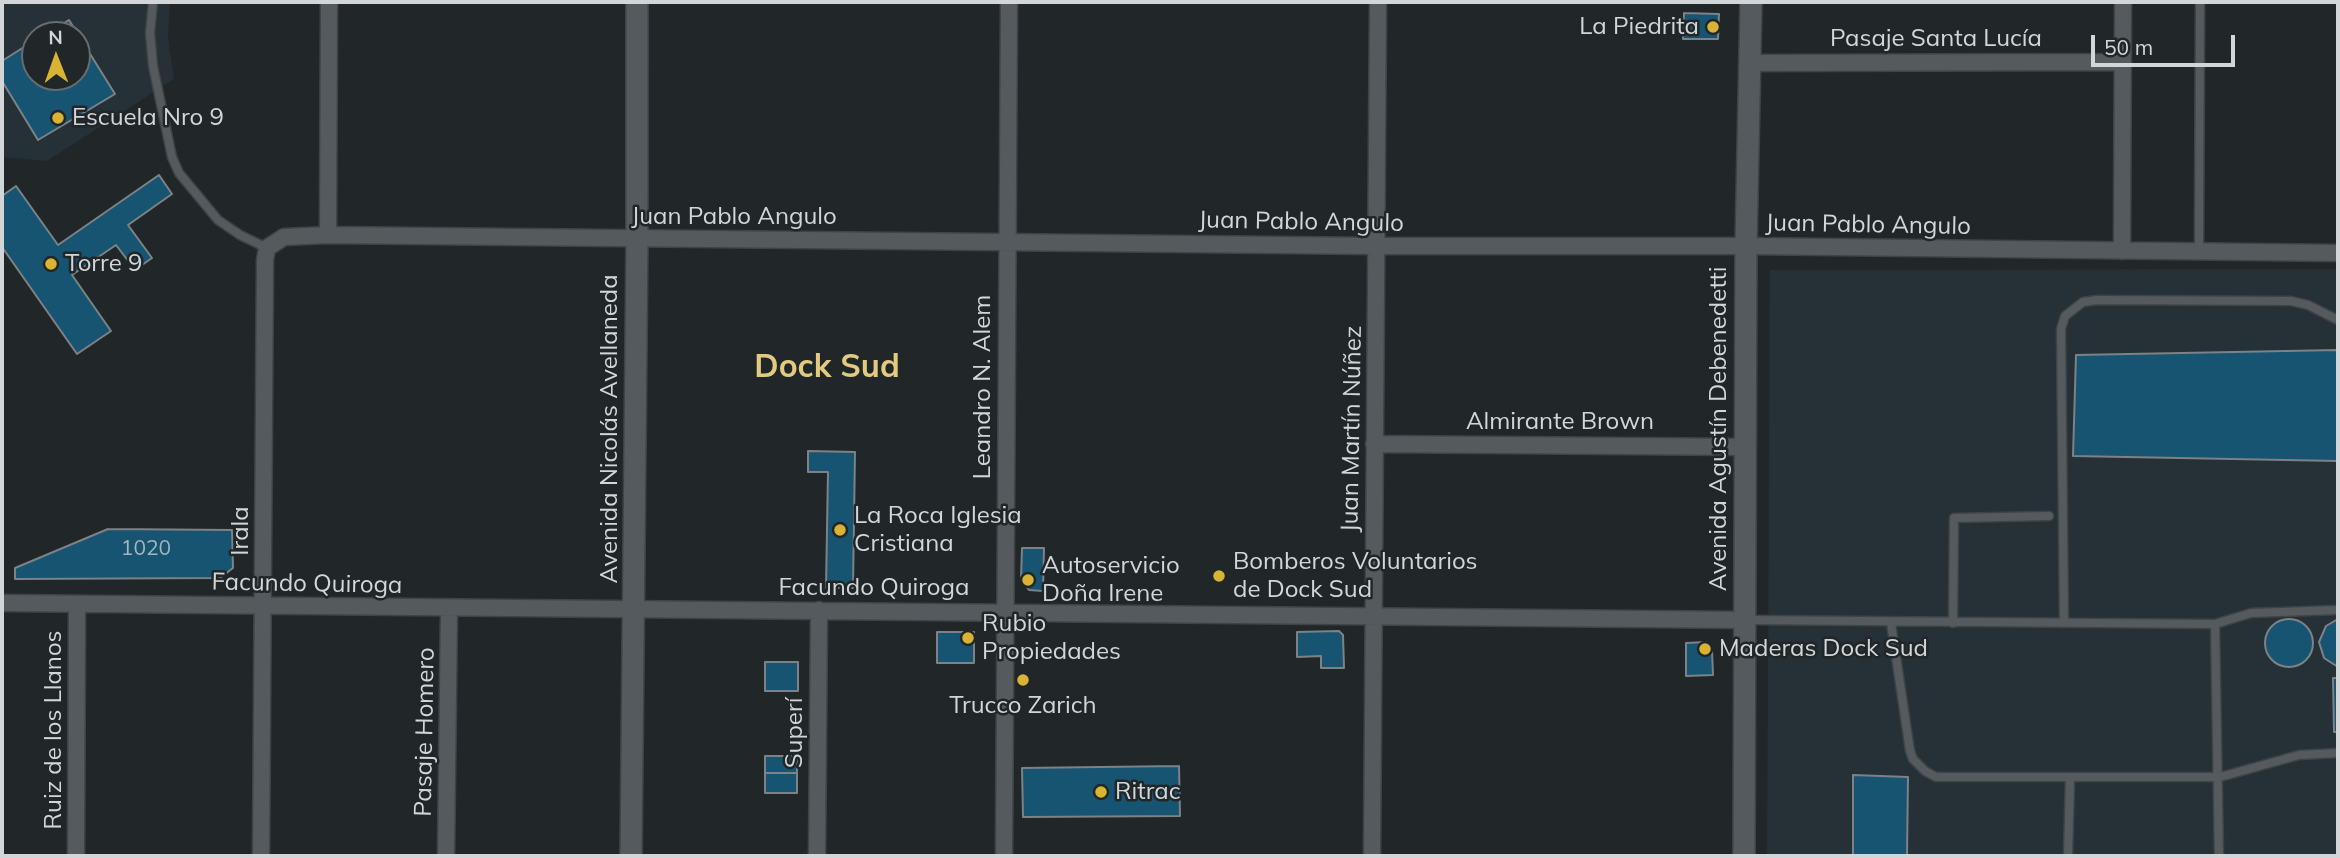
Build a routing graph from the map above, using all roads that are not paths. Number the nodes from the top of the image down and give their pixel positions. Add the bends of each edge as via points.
1 (153, 2) edge
2 (329, 2) edge
3 (637, 2) edge
4 (1009, 2) edge
5 (1378, 2) edge
6 (1751, 2) edge
7 (2123, 2) edge
8 (2200, 2) edge
9 (2123, 62) junction
10 (1749, 63) junction
11 (328, 235) junction
12 (637, 239) junction
13 (1007, 241) junction
14 (1376, 246) junction
15 (1746, 246) junction
16 (267, 248) junction
17 (2122, 251) junction
18 (2199, 251) junction
19 (2338, 253) edge
20 (2338, 320) edge
21 (1374, 444) junction
22 (1746, 447) junction
23 (2049, 516) dead end
24 (2, 603) edge
25 (77, 604) junction
26 (263, 606) junction
27 (449, 608) junction
28 (635, 609) junction
29 (819, 610) junction
30 (2338, 610) edge
31 (1004, 611) junction
32 (1373, 615) junction
33 (1745, 620) junction
34 (1891, 623) junction
35 (1953, 623) junction
36 (2064, 623) junction
37 (2215, 624) junction
38 (2338, 753) edge
39 (2220, 777) junction
40 (2070, 778) junction
41 (76, 856) edge
42 (261, 856) edge
43 (446, 856) edge
44 (631, 856) edge
45 (817, 856) edge
46 (1004, 856) edge
47 (1372, 856) edge
48 (1744, 856) edge
49 (2068, 856) edge
50 (2219, 856) edge

1 - 16 lane via 153,66 179,173 218,220
2 - 11 street
3 - 12 main road, Avenida Nicolás Avellaneda
4 - 13 street, Leandro N. Alem
5 - 14 street, Juan Martín Núñez
6 - 10 main road, Avenida Agustín Debenedetti
7 - 9 street
8 - 18 lane
9 - 10 street, Pasaje Santa Lucía
9 - 17 street
10 - 15 main road, Avenida Agustín Debenedetti
11 - 12 street, Juan Pablo Angulo
11 - 16 street, Juan Pablo Angulo via 284,237
12 - 13 street, Juan Pablo Angulo
12 - 28 main road, Avenida Nicolás Avellaneda
13 - 14 street, Juan Pablo Angulo
13 - 31 street, Leandro N. Alem
14 - 15 street, Juan Pablo Angulo
14 - 21 street, Juan Martín Núñez
15 - 17 street, Juan Pablo Angulo
15 - 22 main road, Avenida Agustín Debenedetti
16 - 26 street, Irala
17 - 18 street, Juan Pablo Angulo
18 - 19 street, Juan Pablo Angulo
20 - 36 lane via 2291,301 2097,300 2083,302 2065,316 2061,329
21 - 22 street, Almirante Brown
21 - 32 street, Juan Martín Núñez
22 - 33 main road, Avenida Agustín Debenedetti
23 - 35 lane via 1954,518
24 - 25 street, Facundo Quiroga
25 - 26 street, Facundo Quiroga
25 - 41 street, Ruiz de los Llanos
26 - 27 street, Facundo Quiroga
26 - 42 street, Irala
27 - 28 street, Facundo Quiroga
27 - 43 street, Pasaje Homero
28 - 29 street, Facundo Quiroga
28 - 44 main road, Avenida Nicolás Avellaneda
29 - 31 street, Facundo Quiroga
29 - 45 street, Superí
30 - 37 lane via 2252,613
31 - 32 street, Facundo Quiroga
31 - 46 street, Leandro N. Alem
32 - 33 street, Facundo Quiroga
32 - 47 street, Juan Martín Núñez
33 - 34 lane
33 - 48 main road, Avenida Agustín Debenedetti
34 - 35 lane
34 - 40 lane via 1910,751 1925,771 1936,777
35 - 36 lane
36 - 37 lane
37 - 39 lane
38 - 39 lane via 2299,755
39 - 40 lane
39 - 50 lane
40 - 49 lane

